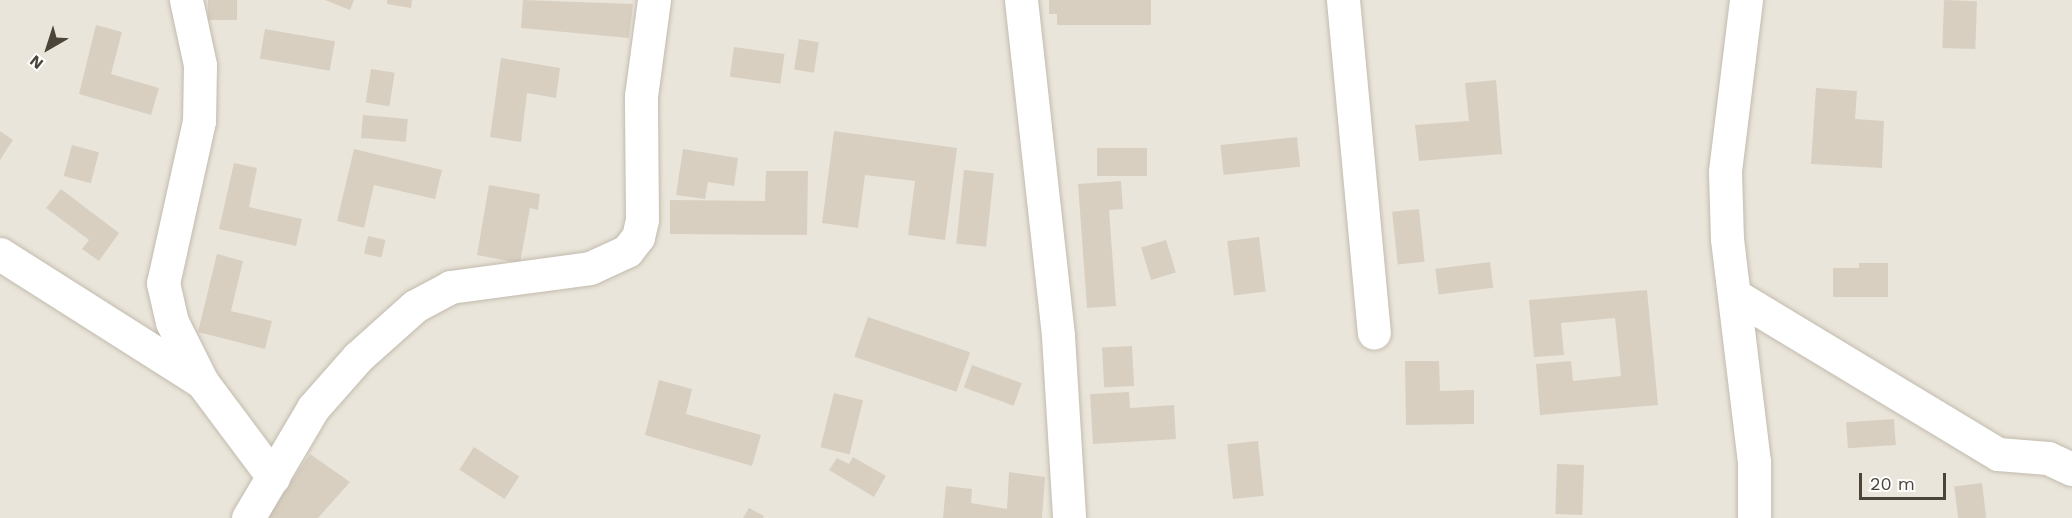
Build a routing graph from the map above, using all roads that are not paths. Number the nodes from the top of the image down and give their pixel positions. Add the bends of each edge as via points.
1 (186, 0) edge
2 (654, 0) edge
3 (1022, 0) edge
4 (1343, 0) edge
5 (1746, 0) edge
6 (0, 254) edge
7 (1736, 296) junction
8 (1374, 333) dead end
9 (202, 382) junction
10 (2072, 470) edge
11 (273, 477) junction
12 (248, 518) edge
13 (1069, 518) edge
14 (1754, 518) edge

1 - 9 street via 200,65 199,121 163,283 172,322
2 - 11 street via 641,96 642,220 638,237 627,251 590,268 450,287 415,306 365,351 313,408
3 - 13 street via 1058,336
4 - 8 street
5 - 7 street via 1725,172 1727,239
6 - 9 street
7 - 10 street via 1998,454 2048,458
7 - 14 street via 1754,461
9 - 11 street
11 - 12 street

